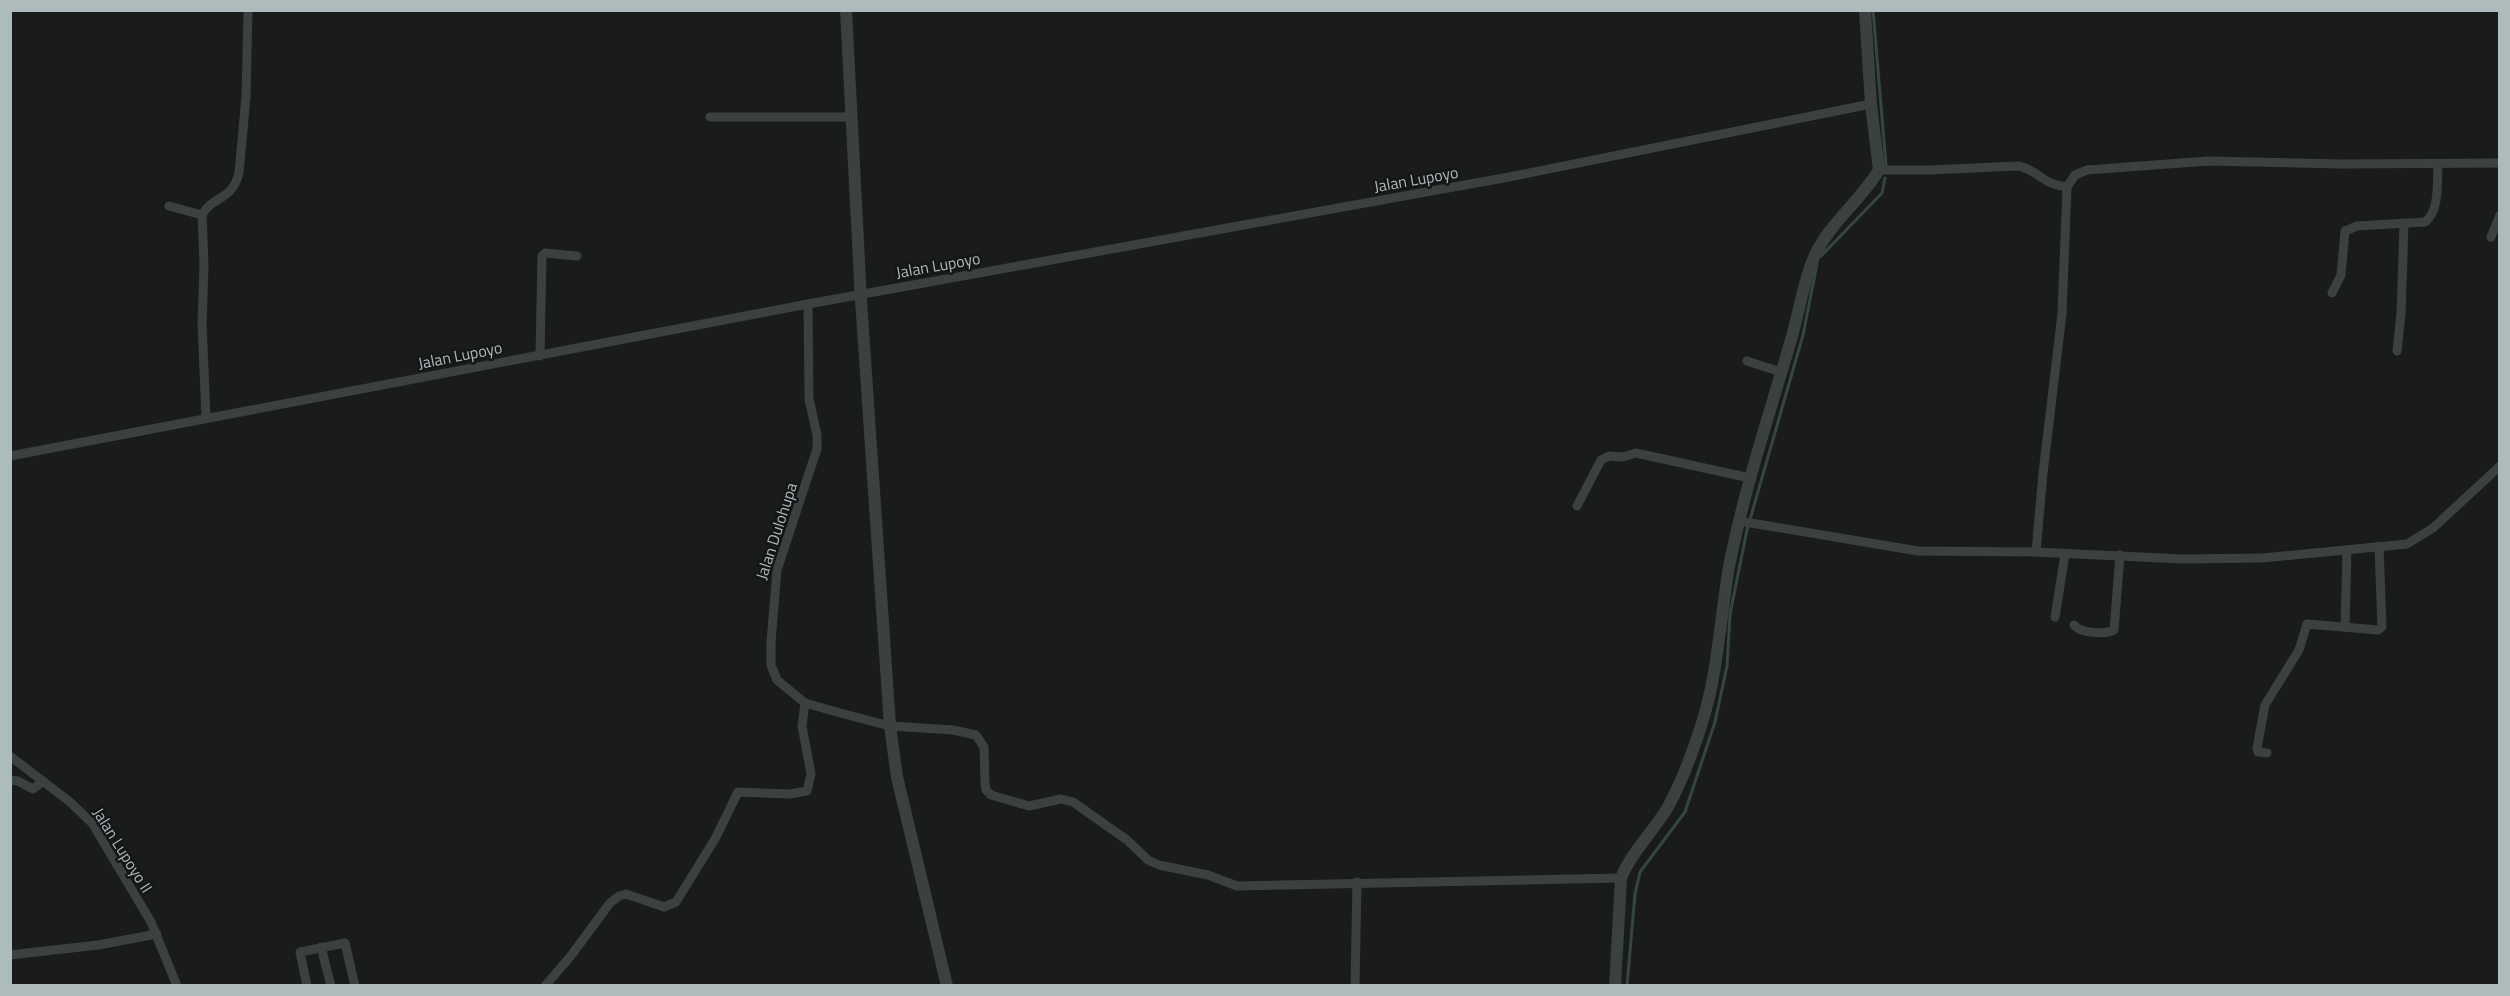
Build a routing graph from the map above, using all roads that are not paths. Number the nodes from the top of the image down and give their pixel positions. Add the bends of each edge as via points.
1 (248, 10) edge
2 (846, 10) edge
3 (1865, 10) edge
4 (1872, 111) junction
5 (710, 117) dead end
6 (852, 117) junction
7 (2499, 163) edge
8 (2438, 164) junction
9 (1879, 170) junction
10 (2067, 187) junction
11 (169, 206) dead end
12 (202, 215) junction
13 (2499, 215) edge
14 (2404, 224) junction
15 (2491, 237) dead end
16 (577, 256) dead end
17 (2332, 293) dead end
18 (861, 300) junction
19 (808, 304) junction
20 (2397, 351) dead end
21 (540, 356) junction
22 (1747, 361) dead end
23 (1777, 371) junction
24 (206, 417) junction
25 (10, 456) edge
26 (2499, 466) edge
27 (1746, 476) junction
28 (1577, 506) dead end
29 (1746, 522) junction
30 (2379, 546) junction
31 (2347, 550) junction
32 (2036, 552) junction
33 (2065, 554) junction
34 (2120, 555) junction
35 (2055, 617) dead end
36 (2074, 625) dead end
37 (2345, 626) junction
38 (805, 703) junction
39 (890, 726) junction
40 (2267, 753) dead end
41 (10, 756) edge
42 (10, 780) edge
43 (43, 781) junction
44 (1621, 878) junction
45 (1357, 882) junction
46 (157, 934) junction
47 (321, 947) junction
48 (10, 955) edge
49 (177, 986) edge
50 (307, 986) edge
51 (331, 986) edge
52 (355, 986) edge
53 (545, 986) edge
54 (947, 986) edge
55 (1355, 986) edge
56 (1615, 986) edge

1 - 12 street via 239,173 236,185
2 - 6 street
3 - 4 street
4 - 9 street
4 - 18 street, Jalan Lupoyo
5 - 6 street
6 - 18 street
7 - 8 street
8 - 10 street via 2208,161 2087,170 2075,175
8 - 14 street via 2432,216 2425,222
9 - 10 street via 2018,166 2028,168 2052,185
9 - 23 street via 1814,257
10 - 32 street via 2063,303
11 - 12 street
12 - 24 street
13 - 15 street
14 - 17 street via 2348,228 2343,235 2341,275
14 - 20 street
16 - 21 street via 542,256
18 - 19 street, Jalan Lupoyo
18 - 39 street
19 - 21 street, Jalan Lupoyo
19 - 38 street, Jalan Dulohupa via 809,399 818,435 817,449 777,570 771,613 771,665 777,680
21 - 24 street, Jalan Lupoyo
22 - 23 street
23 - 27 street
24 - 25 street, Jalan Lupoyo
26 - 30 street via 2417,540
27 - 28 street via 1636,453 1609,456 1598,463
27 - 29 street
29 - 32 street via 1918,550
29 - 44 street via 1721,618 1710,697 1702,724 1667,808
30 - 31 street
30 - 37 street via 2382,627 2378,630
31 - 34 street via 2217,559
31 - 37 street
32 - 33 street
33 - 34 street
33 - 35 street
34 - 36 street via 2114,630 2080,630
37 - 40 street via 2307,624 2299,650 2265,705 2257,748
38 - 39 street, Jalan Dulohupa
38 - 53 street via 802,726 811,774 807,791 738,792 715,839 676,902 664,906 627,894 619,896
39 - 45 street, Jalan Dulohupa via 976,735 984,747 986,790 991,795 1029,806 1061,800 1073,802 1159,865 1237,886
39 - 54 street via 897,777
41 - 43 street, Jalan Lupoyo II
42 - 43 street via 33,789
43 - 46 street, Jalan Lupoyo II via 92,823
44 - 45 street
44 - 56 street
45 - 55 street
46 - 48 street
46 - 49 street, Jalan Lupoyo II
47 - 50 street via 300,951
47 - 51 street
47 - 52 street via 345,943

